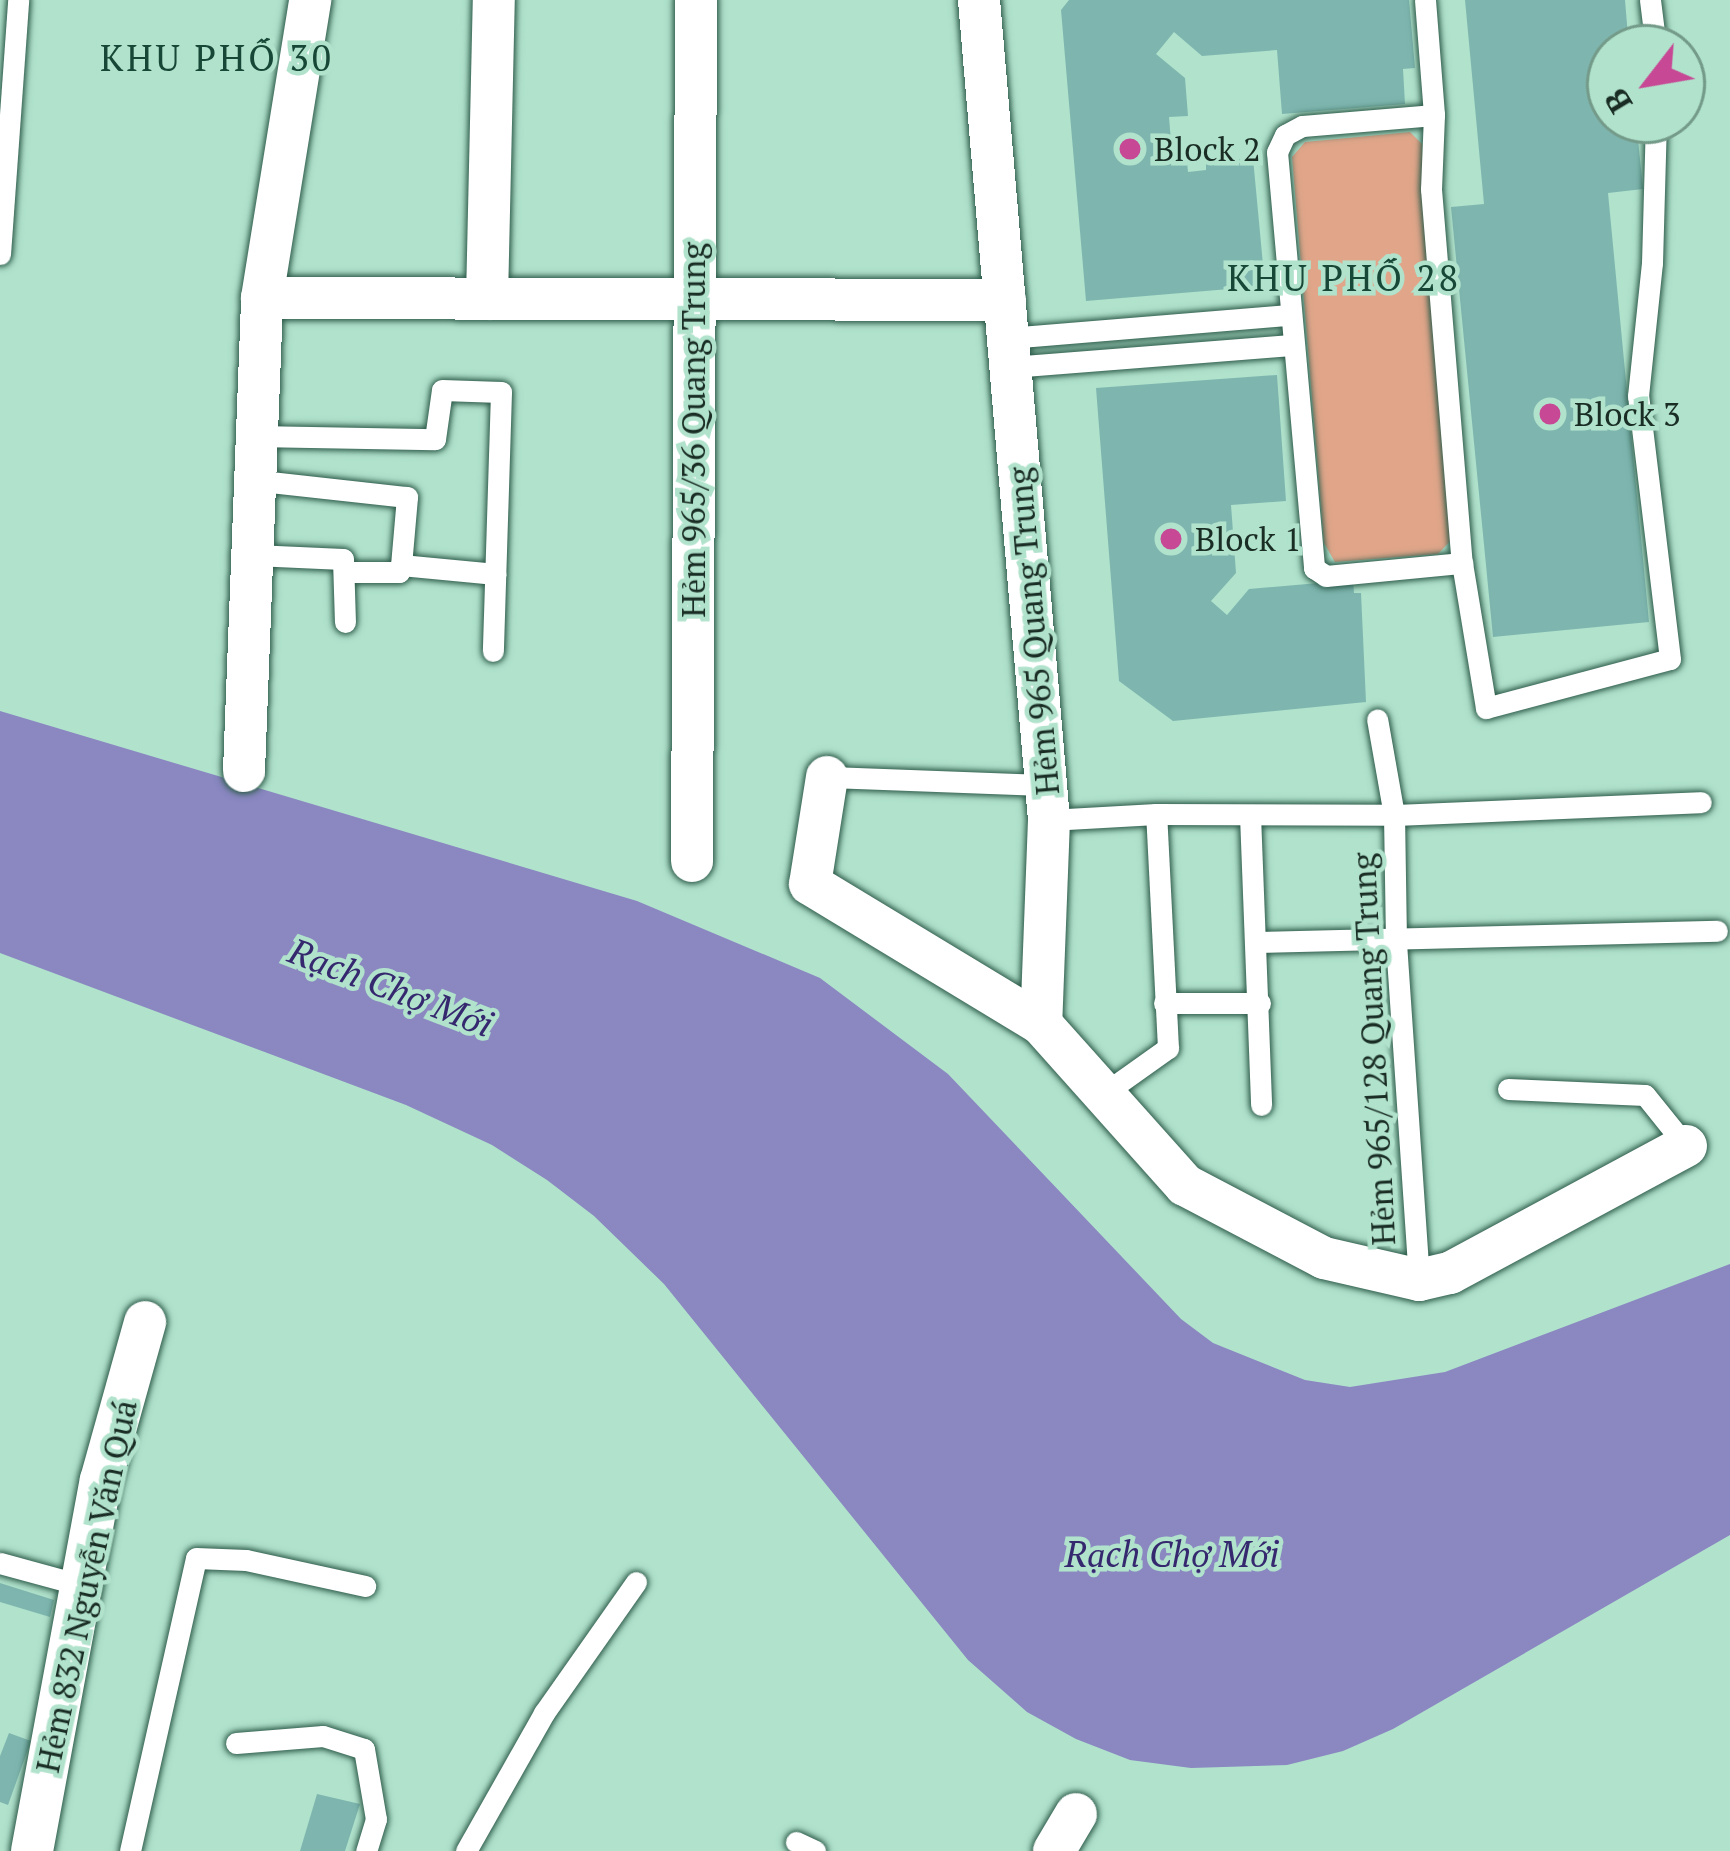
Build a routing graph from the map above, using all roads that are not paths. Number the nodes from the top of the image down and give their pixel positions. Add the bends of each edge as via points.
1 (18, 0) edge
2 (310, 0) edge
3 (494, 0) edge
4 (696, 0) edge
5 (979, 0) edge
6 (1425, 0) edge
7 (1435, 115) junction
8 (1655, 144) edge
9 (0, 254) edge
10 (262, 298) junction
11 (487, 299) junction
12 (693, 299) junction
13 (1289, 315) junction
14 (1008, 335) junction
15 (1291, 346) junction
16 (255, 436) junction
17 (252, 479) junction
18 (254, 554) junction
19 (1462, 563) junction
20 (401, 565) junction
21 (344, 572) junction
22 (496, 574) junction
23 (345, 622) dead end
24 (493, 651) dead end
25 (1377, 719) dead end
26 (244, 771) dead end
27 (826, 777) joint
28 (1702, 802) dead end
29 (1048, 803) junction
30 (1156, 814) junction
31 (1250, 815) junction
32 (1394, 815) junction
33 (692, 861) dead end
34 (1718, 931) dead end
35 (1396, 940) junction
36 (1258, 942) junction
37 (1164, 1003) junction
38 (1260, 1003) junction
39 (1041, 1024) junction
40 (1508, 1089) dead end
41 (1106, 1092) junction
42 (1262, 1105) dead end
43 (1686, 1146) joint
44 (1419, 1280) junction
45 (145, 1322) dead end
46 (0, 1563) edge
47 (636, 1582) dead end
48 (81, 1585) junction
49 (365, 1586) dead end
50 (236, 1744) dead end
51 (1076, 1814) dead end
52 (32, 1851) edge
53 (130, 1851) edge
54 (366, 1851) edge
55 (466, 1851) edge
56 (1054, 1851) edge

1 - 9 lane
2 - 10 street
3 - 11 street
4 - 12 street, Hẻm 965/36 Quang Trung
5 - 14 street, Hẻm 965 Quang Trung
6 - 7 lane
7 - 13 lane via 1302,126 1285,135 1277,152
7 - 19 lane via 1431,189
8 - 19 lane via 1638,395 1670,659 1486,708
10 - 11 street
10 - 16 street
11 - 12 street
12 - 14 street
12 - 33 street, Hẻm 965/36 Quang Trung
13 - 14 lane
13 - 15 lane
14 - 15 lane
14 - 29 street, Hẻm 965 Quang Trung
15 - 19 lane via 1314,568 1326,576
16 - 17 street
16 - 22 lane via 435,439 442,390 501,392
17 - 18 street
17 - 20 lane via 407,497
18 - 21 lane via 343,559
18 - 26 street
20 - 21 lane via 399,572
20 - 22 lane
21 - 23 lane
22 - 24 lane
25 - 32 lane
27 - 29 lane
27 - 39 street via 810,884
28 - 32 lane, Hẻm 965 Quang Trung
29 - 30 lane, Hẻm 965 Quang Trung
29 - 39 street
30 - 31 lane, Hẻm 965 Quang Trung
30 - 37 lane
31 - 32 lane, Hẻm 965 Quang Trung
31 - 36 lane
32 - 35 lane, Hẻm 965/128 Quang Trung
34 - 35 lane
35 - 36 lane
35 - 44 lane, Hẻm 965/128 Quang Trung
36 - 38 lane
37 - 38 lane
37 - 41 lane via 1168,1048
38 - 42 lane
39 - 41 street
40 - 43 lane via 1645,1095
41 - 44 street via 1185,1185 1324,1258
43 - 44 street via 1450,1273
45 - 48 street, Hẻm 832 Nguyễn Văn Quá
46 - 48 lane
47 - 55 lane via 544,1713
48 - 52 street, Hẻm 832 Nguyễn Văn Quá
49 - 53 lane via 246,1560 196,1558
50 - 54 lane via 323,1736 364,1749 376,1820
51 - 56 street

